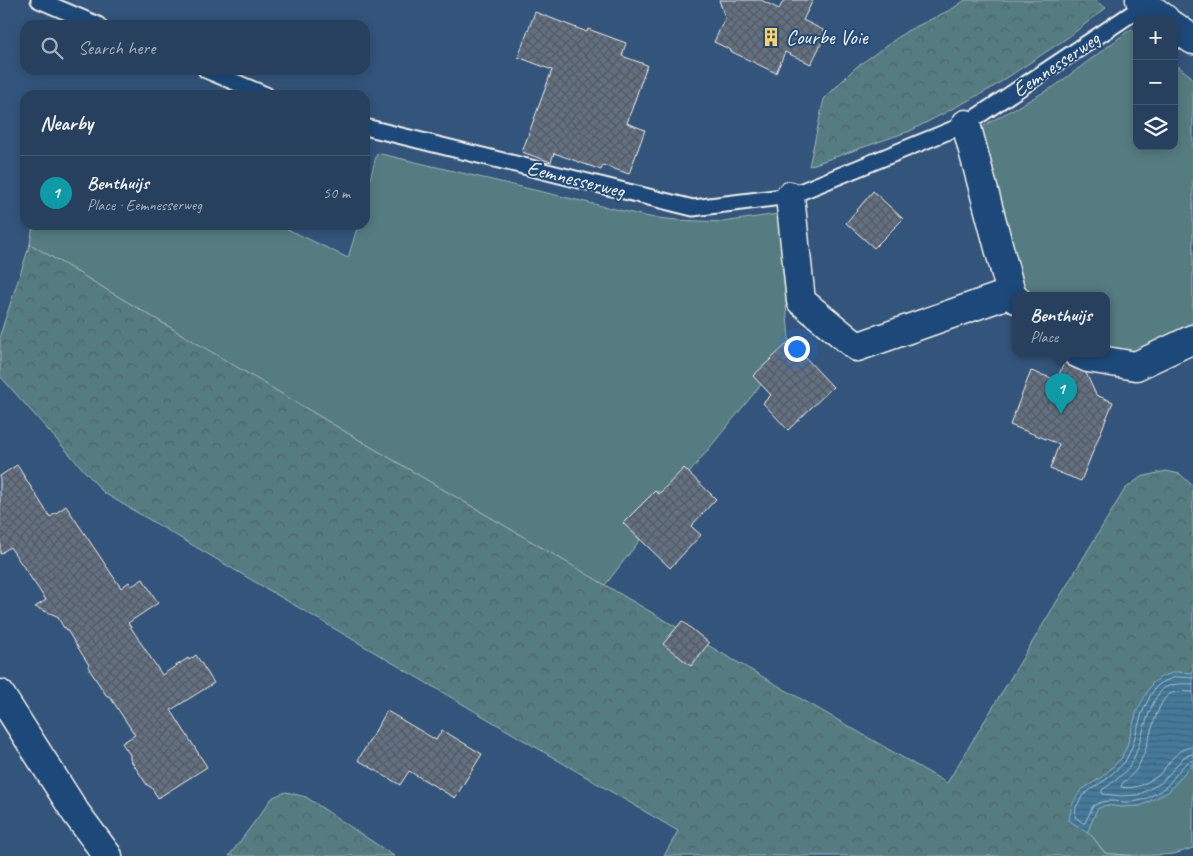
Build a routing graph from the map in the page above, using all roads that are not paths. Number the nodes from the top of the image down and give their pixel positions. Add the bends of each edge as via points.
1 (39, 0) edge
2 (1151, 8) edge
3 (86, 20) edge
4 (1178, 29) edge
5 (1193, 40) edge
6 (218, 75) edge
7 (254, 90) edge
8 (966, 124) junction
9 (370, 129) edge
10 (790, 196) junction
11 (1012, 292) edge
12 (1012, 296) edge
13 (1193, 340) edge
14 (1086, 357) edge
15 (0, 694) edge
16 (108, 856) edge

1 - 3 lane
2 - 8 lane, Eemnesserweg
4 - 5 street
6 - 7 lane
8 - 10 lane, Eemnesserweg
8 - 11 street
9 - 10 lane, Eemnesserweg via 693,208
10 - 12 street via 801,301 858,347
13 - 14 street via 1136,366
15 - 16 street via 76,813

